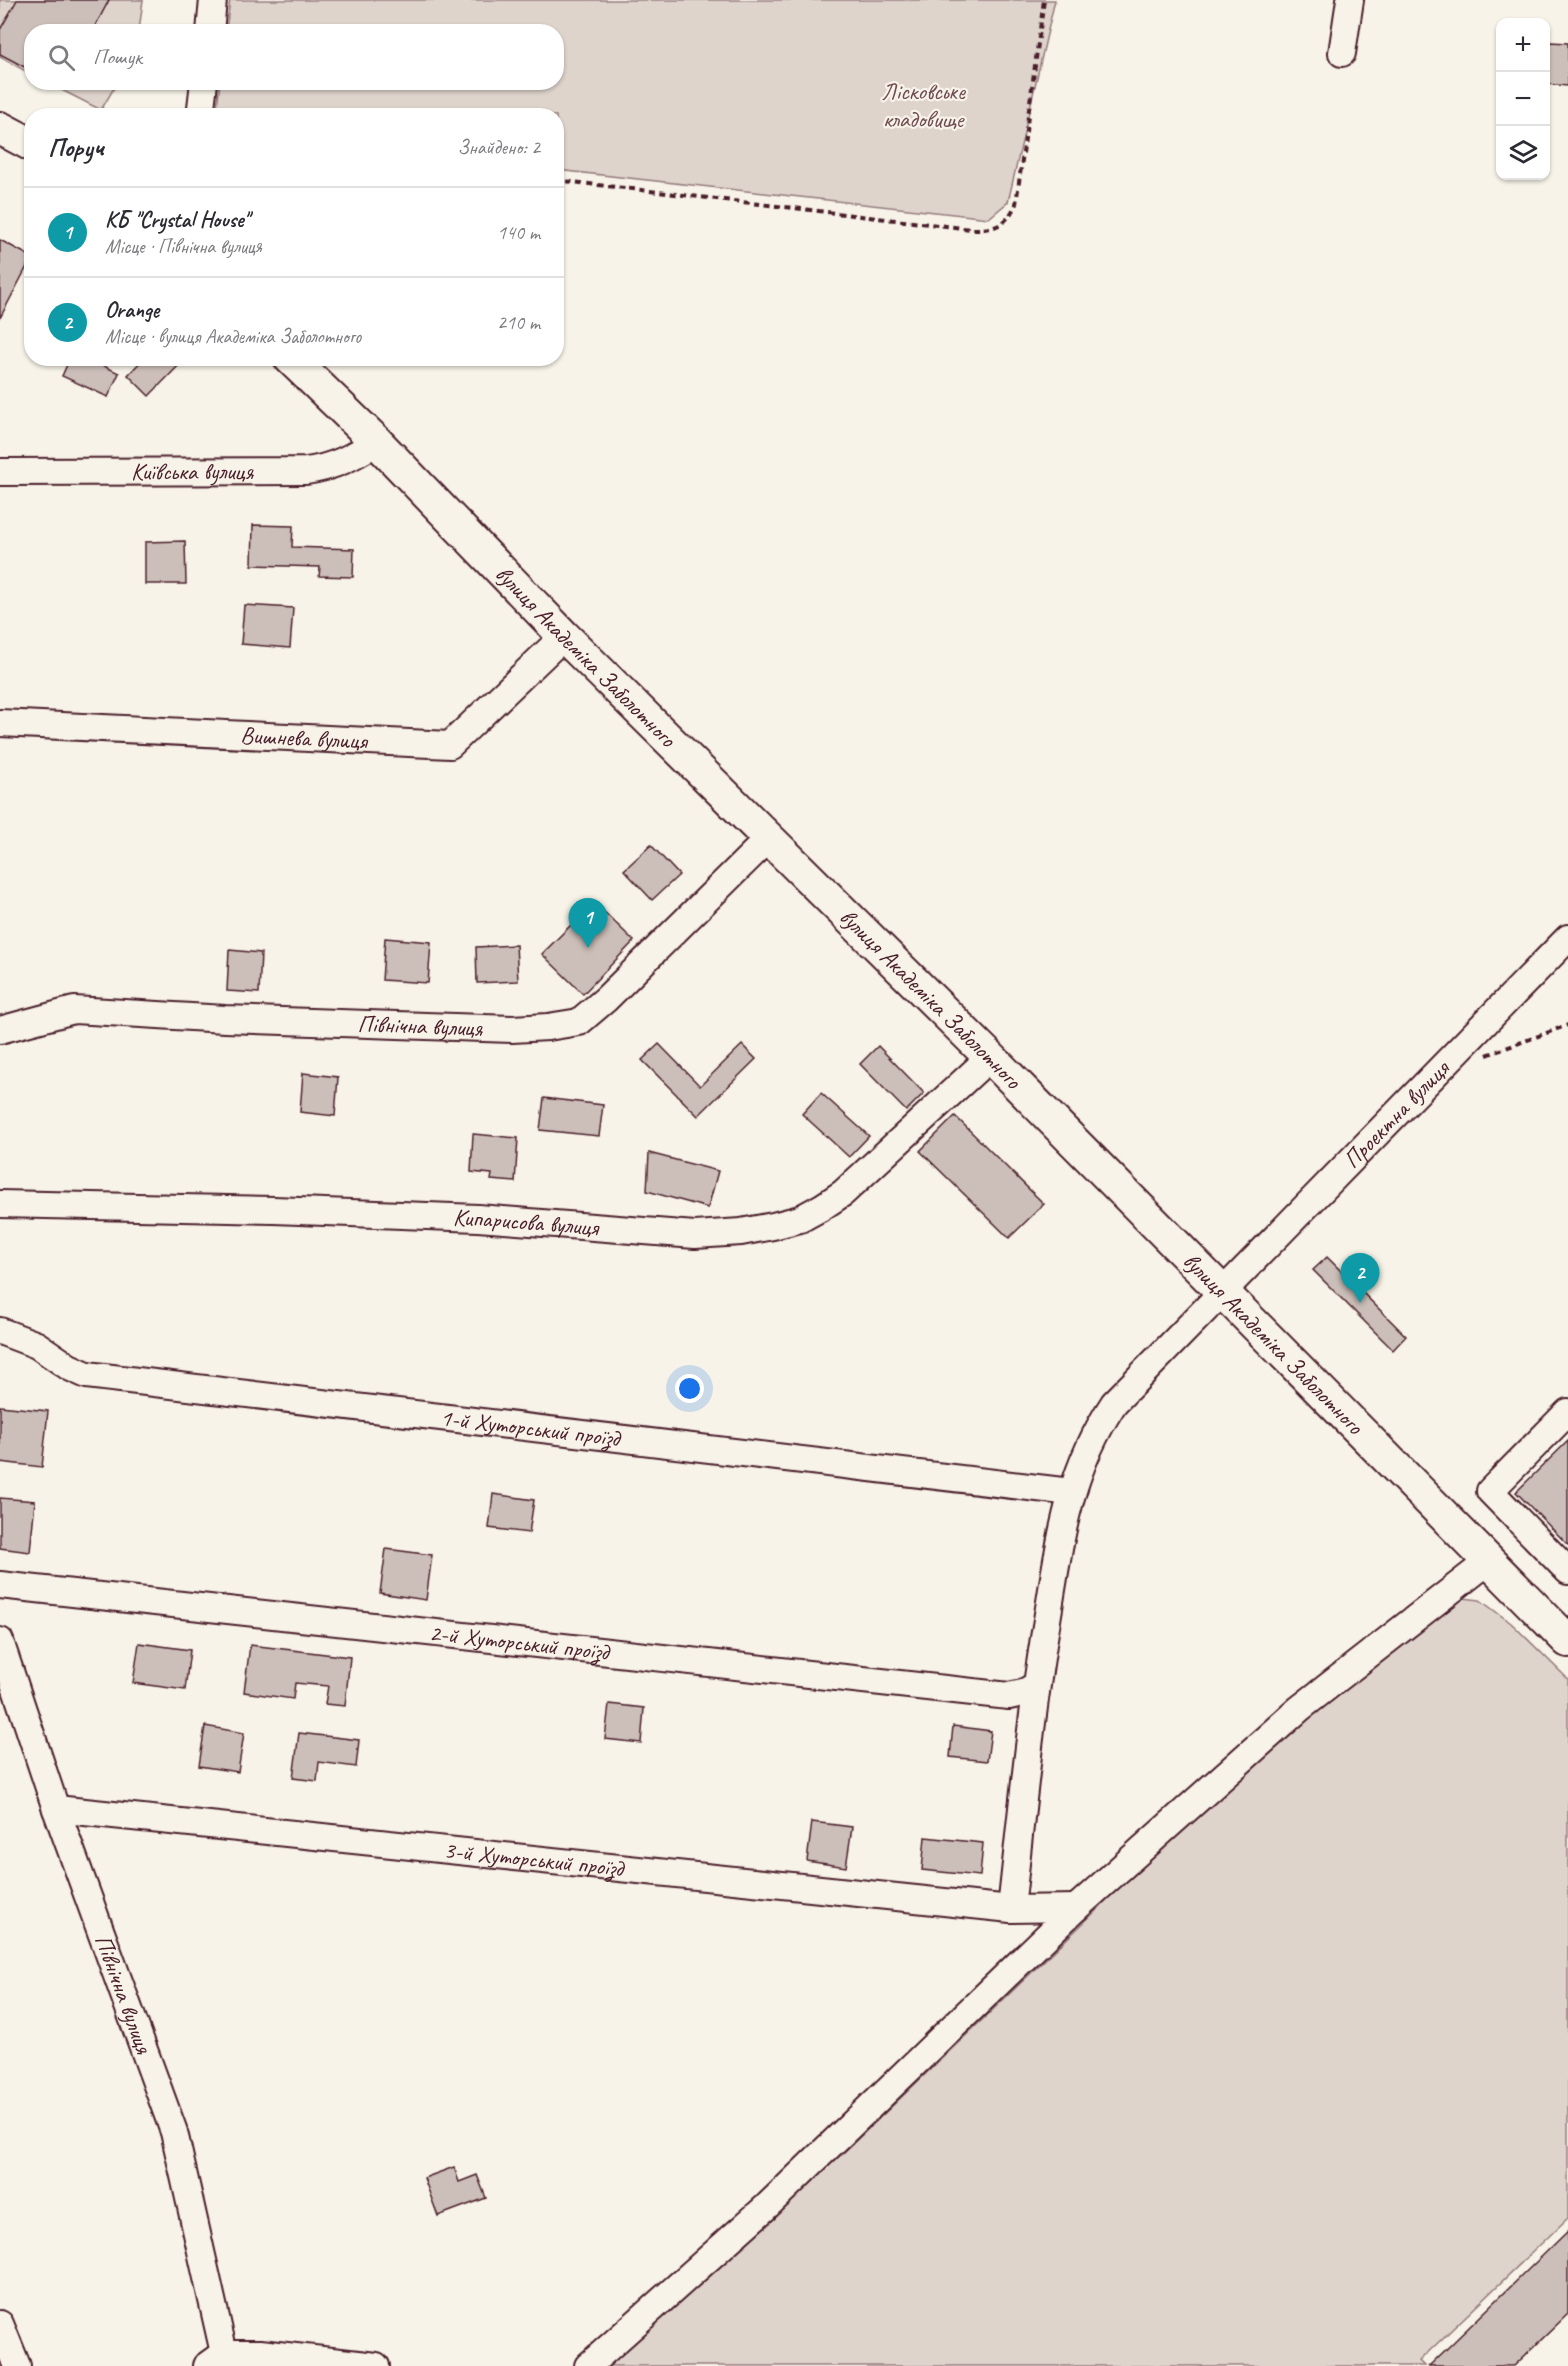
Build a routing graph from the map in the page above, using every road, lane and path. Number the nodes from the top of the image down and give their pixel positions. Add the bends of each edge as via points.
1 (213, 0) edge
2 (1044, 0) edge
3 (1350, 0) edge
4 (211, 24) edge
5 (1342, 53) dead end
6 (203, 90) edge
7 (201, 108) edge
8 (0, 128) edge
9 (24, 141) edge
10 (564, 181) edge
11 (298, 366) edge
12 (377, 442) junction
13 (0, 472) edge
14 (564, 636) junction
15 (0, 723) edge
16 (768, 839) junction
17 (1568, 938) edge
18 (1568, 1025) edge
19 (0, 1030) edge
20 (990, 1057) junction
21 (1480, 1058) dead end
22 (0, 1204) edge
23 (1222, 1291) junction
24 (0, 1332) edge
25 (1568, 1412) edge
26 (1071, 1492) junction
27 (1490, 1560) junction
28 (1568, 1571) edge
29 (0, 1585) edge
30 (0, 1641) edge
31 (1568, 1641) edge
32 (1035, 1686) junction
33 (56, 1809) junction
34 (1076, 1908) junction
35 (1011, 1909) junction
36 (0, 2324) edge
37 (215, 2360) edge
38 (17, 2366) edge
39 (376, 2366) edge
40 (588, 2366) edge

1 - 4 street
2 - 10 path via 1016,204 1001,225 971,229
3 - 5 street
6 - 7 street
8 - 9 main road
11 - 12 main road, вулиця Академіка Заболотного
12 - 13 street, Київська вулиця via 345,462 306,471
12 - 14 main road, вулиця Академіка Заболотного
14 - 15 street, Вишнева вулиця via 450,745
14 - 16 main road, вулиця Академіка Заболотного
16 - 19 street, Північна вулиця via 579,1022 512,1029 225,1020 74,1010
16 - 20 main road, вулиця Академіка Заболотного
17 - 23 street, Проектна вулиця
18 - 21 path
20 - 22 street, Кипарисова вулиця via 843,1193 800,1219 741,1232 694,1235 478,1218
20 - 23 main road, вулиця Академіка Заболотного
23 - 26 street, Проектна вулиця via 1114,1403 1089,1446
23 - 27 main road, вулиця Академіка Заболотного
24 - 26 street, 1-й Хуторський проїзд via 37,1344 87,1375
25 - 28 street via 1490,1491
26 - 32 street, Проектна вулиця
27 - 31 main road, вулиця Академіка Заболотного
27 - 34 street via 1299,1709
29 - 32 street, 2-й Хуторський проїзд via 1009,1696 1023,1694
30 - 33 street, Північна вулиця
32 - 35 street, Проектна вулиця
33 - 35 street, 3-й Хуторський проїзд
33 - 37 street, Північна вулиця via 174,2132
34 - 35 street, 3-й Хуторський проїзд
34 - 40 street via 765,2208
36 - 38 street
37 - 39 street via 260,2353

